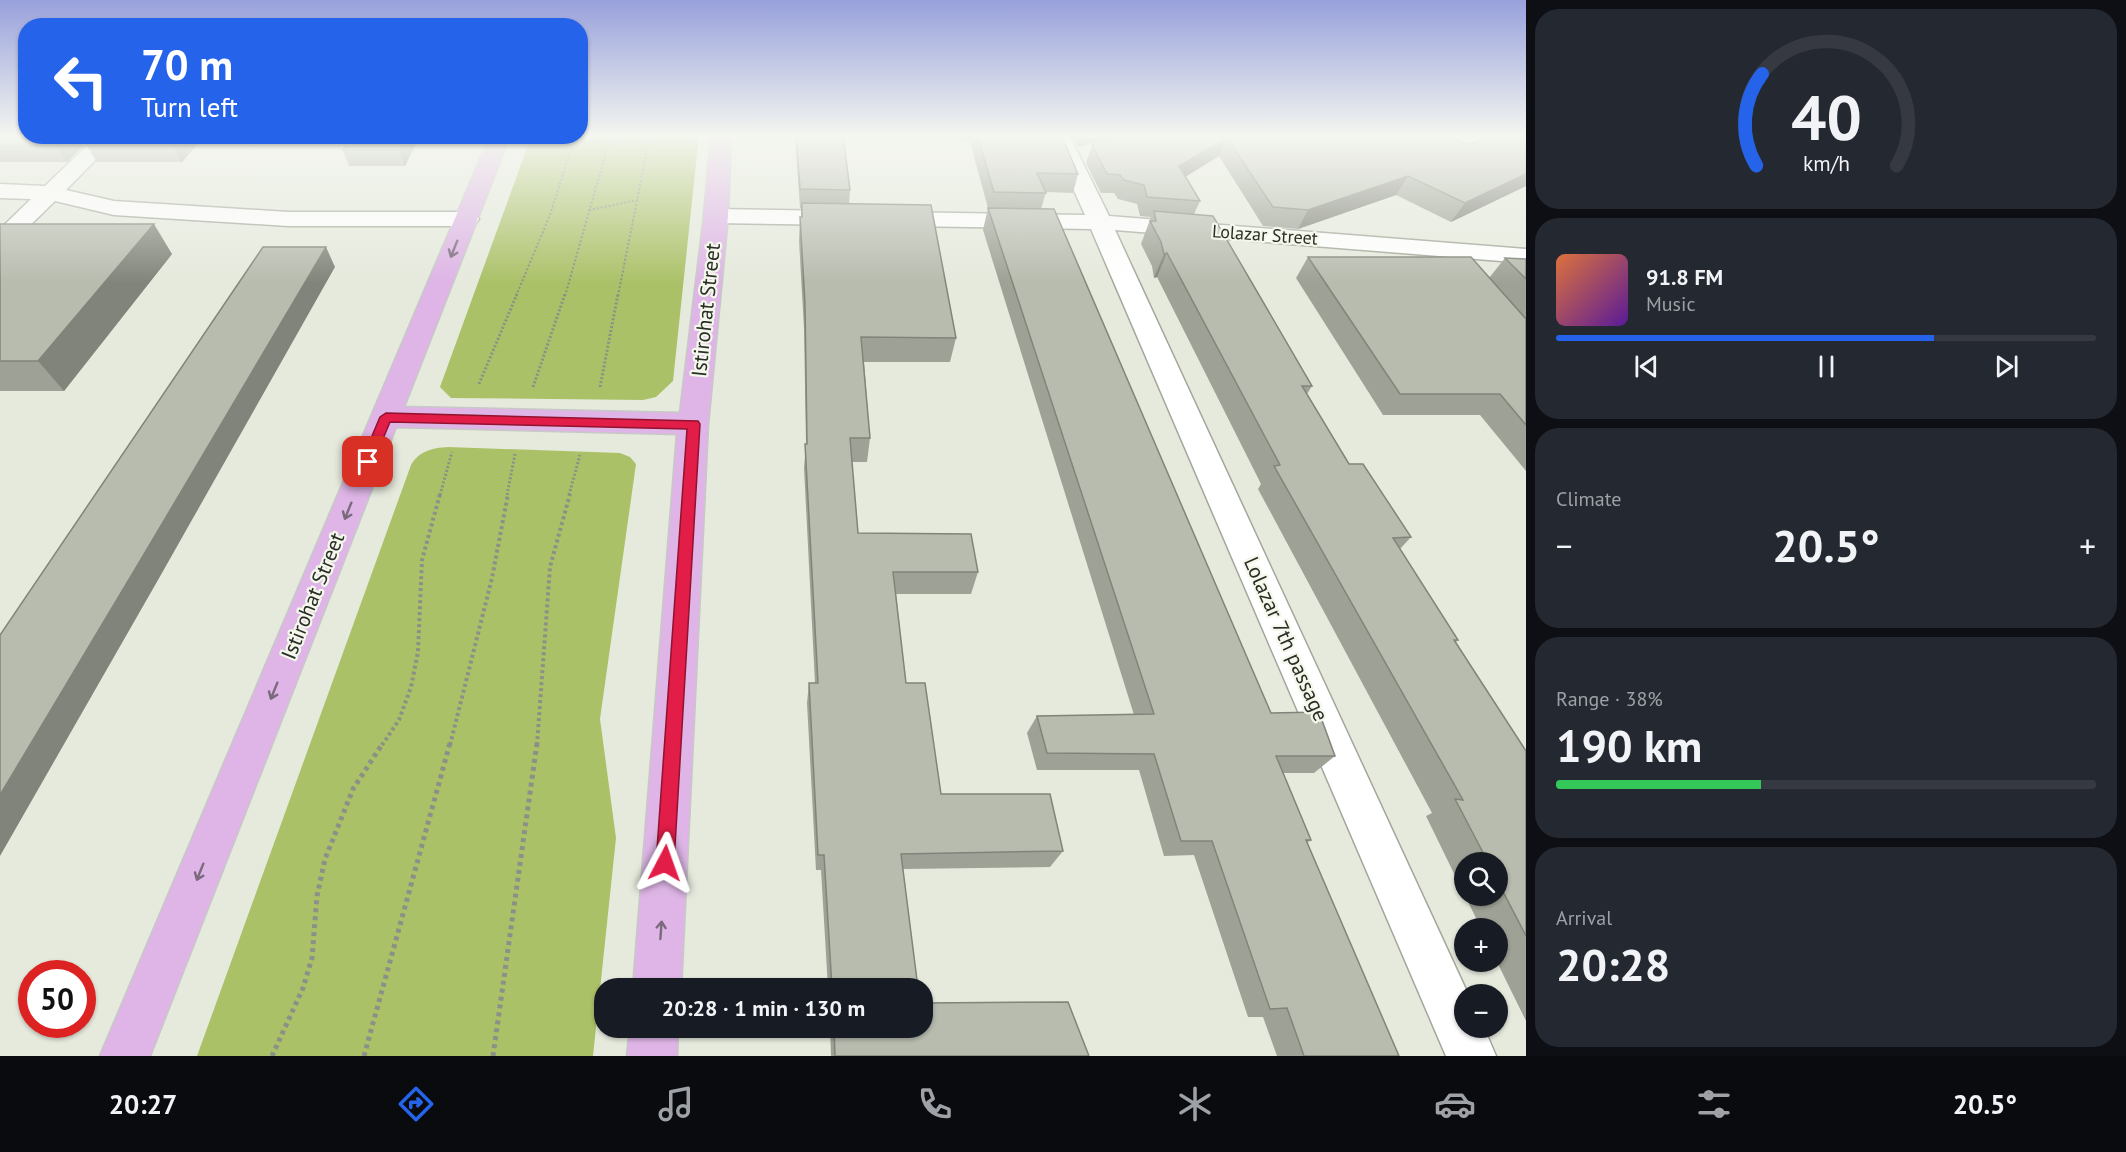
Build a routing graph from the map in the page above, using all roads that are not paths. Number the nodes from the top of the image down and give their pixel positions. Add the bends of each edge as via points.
1 (59, 184) edge
2 (481, 184) edge
3 (718, 184) edge
4 (1089, 184) edge
5 (0, 191) edge
6 (50, 193) junction
7 (716, 216) junction
8 (467, 219) junction
9 (1100, 222) junction
10 (1526, 239) edge
11 (0, 242) edge
12 (1445, 249) junction
13 (1500, 253) junction
14 (1526, 256) edge
15 (1467, 273) edge
16 (386, 417) junction
17 (693, 424) junction
18 (658, 978) edge
19 (653, 1038) edge
20 (125, 1056) edge
21 (652, 1056) edge
22 (1471, 1056) edge

1 - 6 street
2 - 8 main road, Istirohat Street
3 - 7 main road, Istirohat Street
4 - 9 street, Lolazar 7th passage
5 - 6 street
6 - 8 street via 114,208 288,219
6 - 11 street
7 - 9 street, Lolazar Street
7 - 17 main road, Istirohat Street
8 -> 16 main road, Istirohat Street
9 - 12 street, Lolazar Street
9 - 22 street, Lolazar 7th passage
10 - 13 street
12 - 13 street, Lolazar Street
12 - 15 street
13 - 14 street, Lolazar Street
16 - 17 main road
16 -> 20 main road, Istirohat Street
18 -> 17 main road, Istirohat Street
19 - 21 main road

